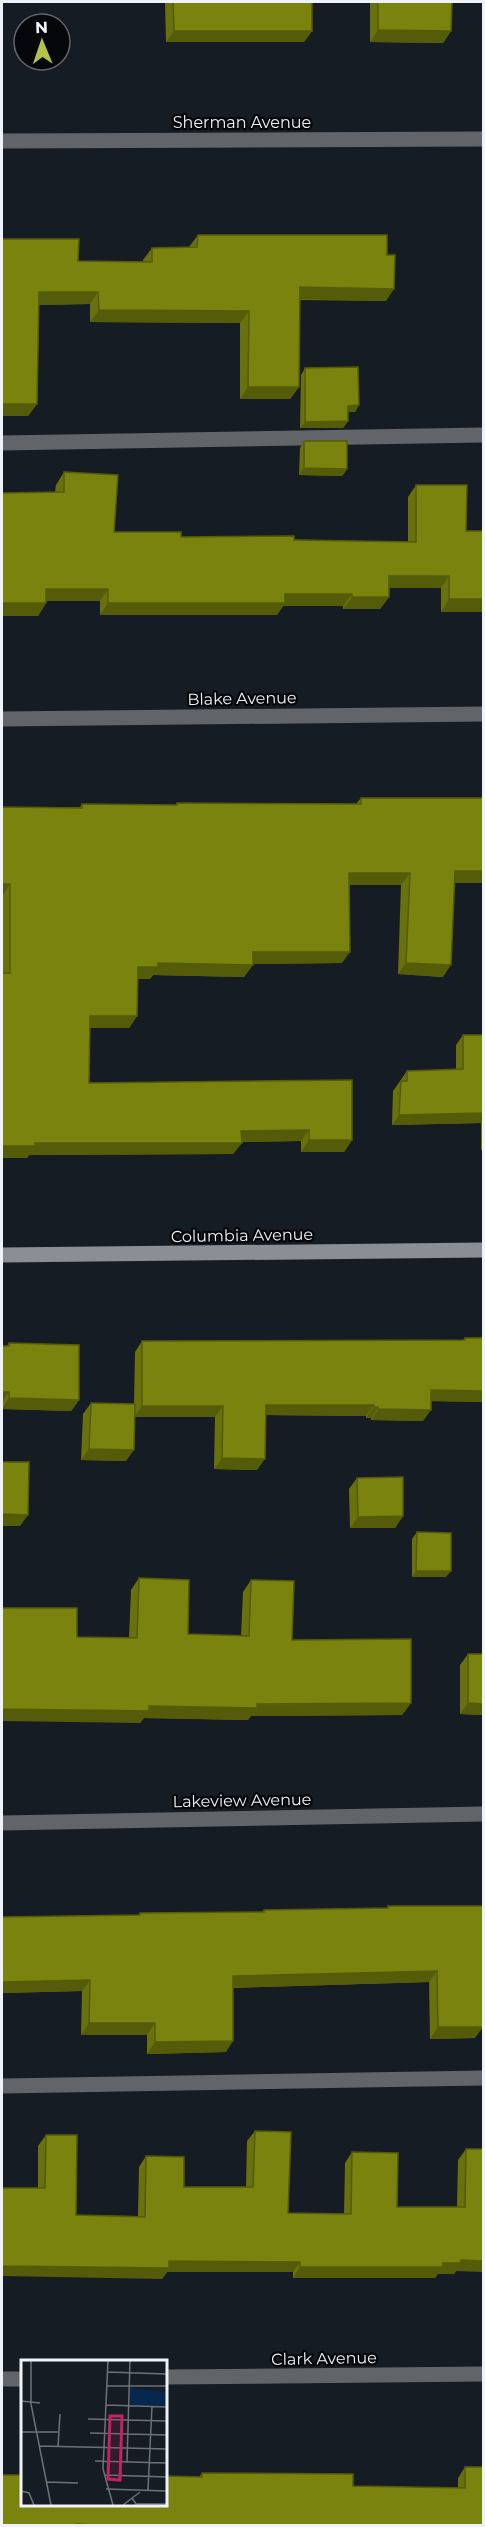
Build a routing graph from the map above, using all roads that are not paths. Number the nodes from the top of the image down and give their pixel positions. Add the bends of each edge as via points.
1 (483, 139) edge
2 (2, 141) edge
3 (483, 435) edge
4 (2, 443) edge
5 (483, 714) edge
6 (2, 718) edge
7 (483, 1250) edge
8 (2, 1255) edge
9 (483, 1814) edge
10 (2, 1823) edge
11 (483, 2078) edge
12 (2, 2086) edge
13 (483, 2374) edge
14 (166, 2377) edge
15 (2, 2379) edge
16 (21, 2379) edge

1 - 2 street, Sherman Avenue
3 - 4 street
5 - 6 street, Blake Avenue
7 - 8 street, Columbia Avenue
9 - 10 street, Lakeview Avenue
11 - 12 street
13 - 14 street, Clark Avenue
15 - 16 street

